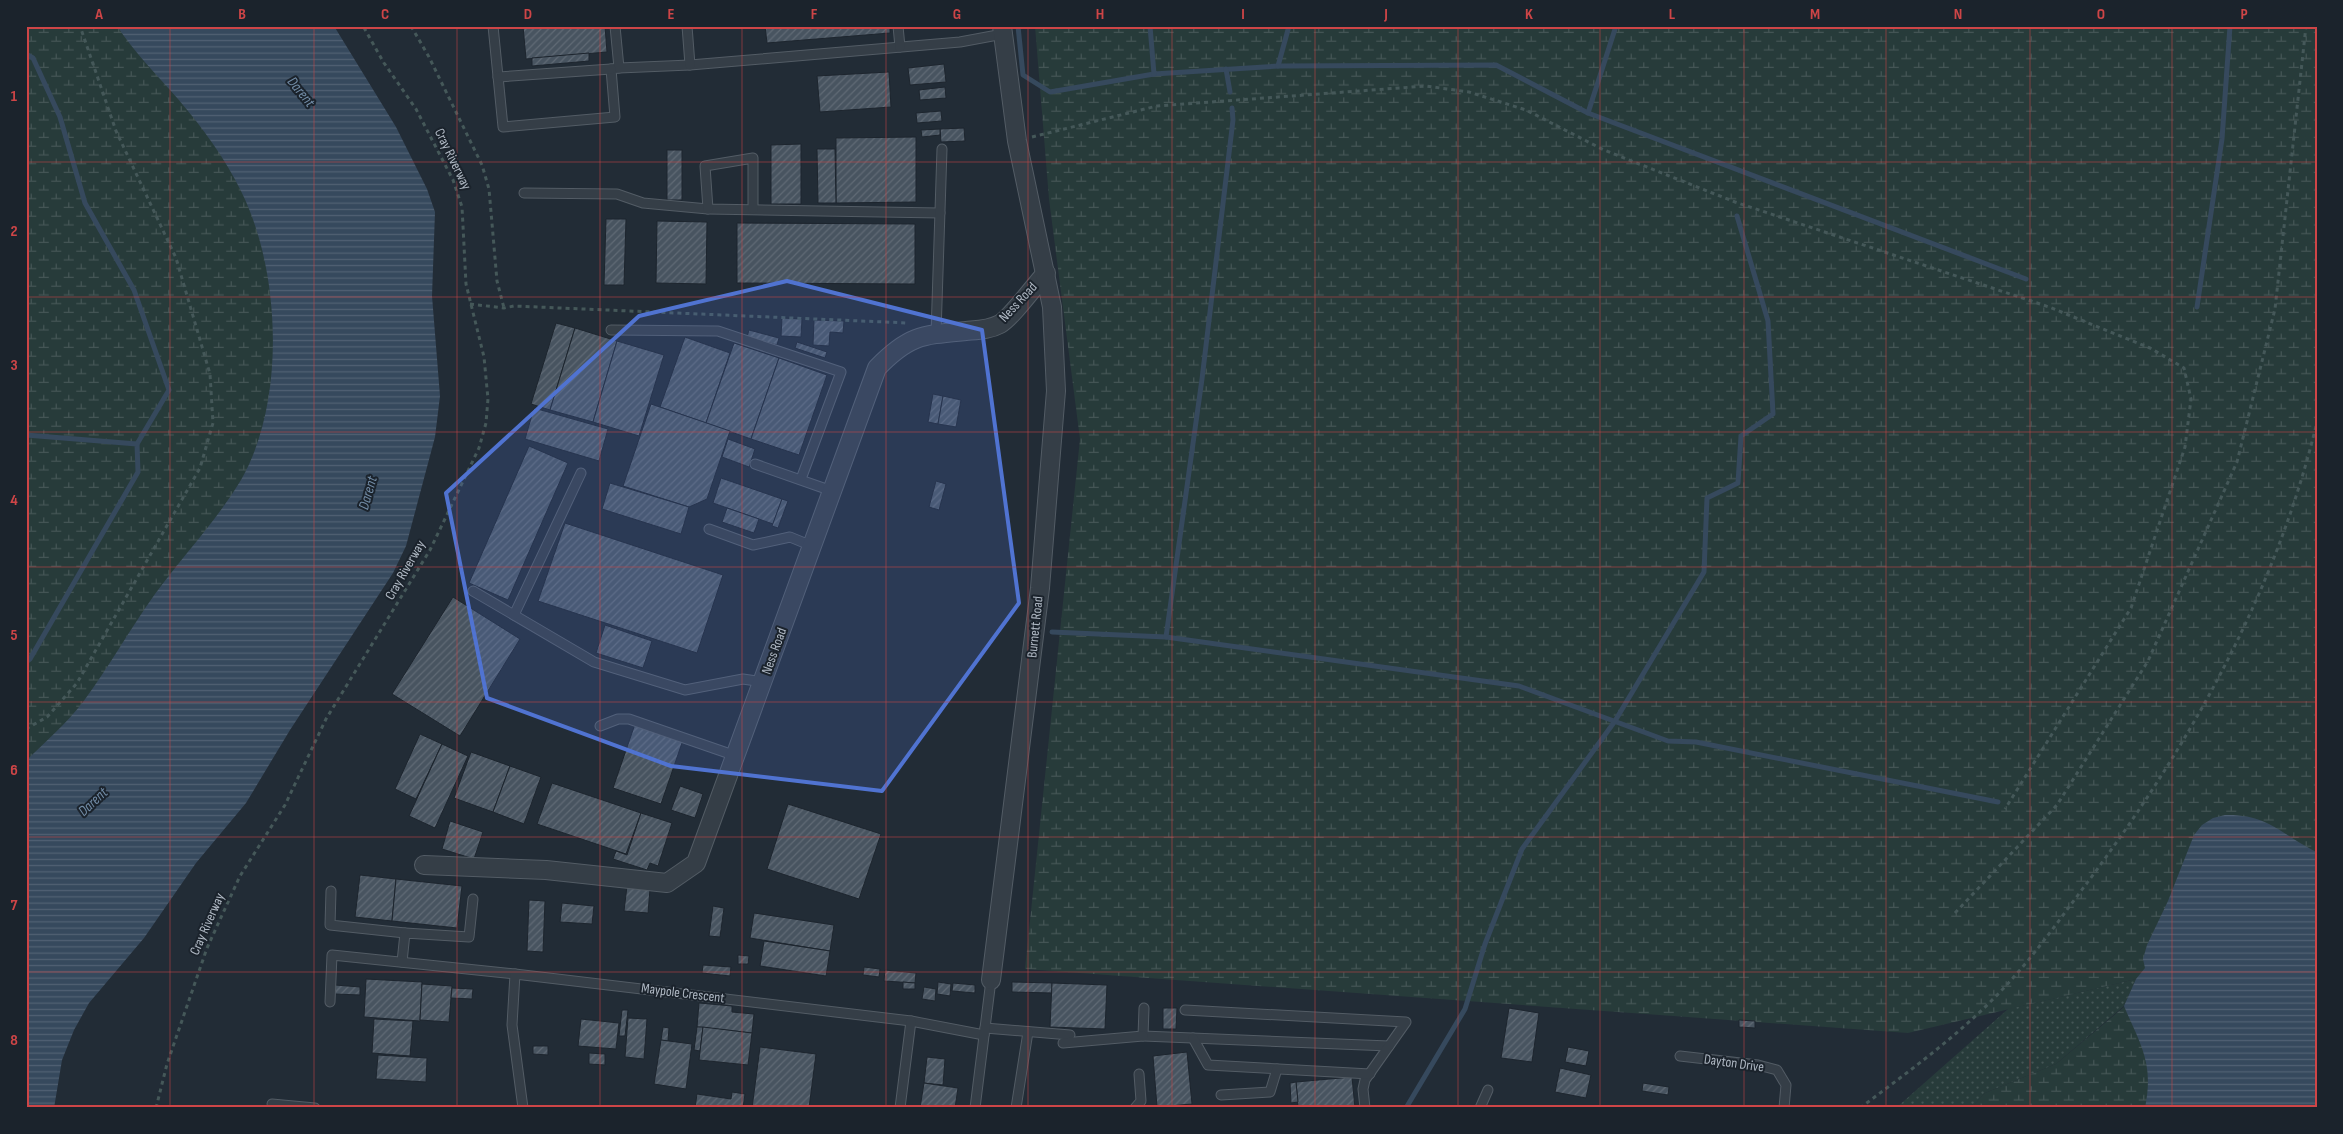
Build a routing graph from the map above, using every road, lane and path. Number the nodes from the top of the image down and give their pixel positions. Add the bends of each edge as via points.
1 (80, 26) edge
2 (362, 26) edge
3 (412, 26) edge
4 (493, 26) edge
5 (616, 26) edge
6 (687, 26) edge
7 (898, 26) edge
8 (2306, 26) edge
9 (1002, 30) edge
10 (900, 47) junction
11 (690, 65) junction
12 (615, 68) junction
13 (498, 77) junction
14 (1016, 141) junction
15 (942, 149) dead end
16 (524, 193) dead end
17 (708, 209) junction
18 (753, 209) junction
19 (940, 213) junction
20 (1046, 273) junction
21 (470, 304) junction
22 (504, 308) junction
23 (878, 321) dead end
24 (611, 330) dead end
25 (936, 334) junction
26 (2317, 422) edge
27 (755, 464) dead end
28 (581, 473) dead end
29 (802, 479) junction
30 (832, 491) junction
31 (709, 529) dead end
32 (812, 546) junction
33 (473, 591) dead end
34 (514, 615) junction
35 (763, 682) junction
36 (600, 726) dead end
37 (26, 729) edge
38 (736, 756) junction
39 (2005, 809) dead end
40 (424, 865) dead end
41 (331, 891) dead end
42 (473, 899) dead end
43 (1955, 913) dead end
44 (405, 933) junction
45 (402, 962) junction
46 (514, 974) junction
47 (991, 980) joint
48 (330, 1002) dead end
49 (1144, 1008) dead end
50 (1185, 1010) dead end
51 (911, 1020) junction
52 (984, 1031) junction
53 (1028, 1032) junction
54 (1070, 1035) dead end
55 (1143, 1036) junction
56 (1194, 1038) junction
57 (1063, 1043) dead end
58 (1389, 1046) junction
59 (1680, 1056) dead end
60 (1277, 1069) junction
61 (1140, 1074) dead end
62 (1370, 1074) junction
63 (1488, 1090) dead end
64 (1221, 1095) dead end
65 (272, 1104) dead end
66 (156, 1108) edge
67 (315, 1108) edge
68 (523, 1108) edge
69 (900, 1108) edge
70 (975, 1108) edge
71 (1016, 1108) edge
72 (1135, 1108) edge
73 (1365, 1108) edge
74 (1480, 1108) edge
75 (1784, 1108) edge
76 (1860, 1108) edge

1 - 37 path via 116,131 176,258 210,374 213,423 200,468 77,683 47,717
2 - 21 path, Cray Riverway via 416,109 453,180 462,207
3 - 22 path via 482,164 489,190 497,281
4 - 13 lane
5 - 12 lane
6 - 11 lane
7 - 10 lane
8 - 43 path via 2275,309 2237,462 2148,661 2057,804
9 - 10 lane via 960,42
9 - 14 street, Burnett Road
10 - 11 lane
11 - 12 lane
12 - 13 lane
12 - 13 lane via 614,117 503,127
14 - 20 street, Burnett Road
14 - 39 path via 1157,106 1426,86 1469,92 1526,110 1604,150 1734,202 2049,307 2150,348 2184,368 2190,399 2185,447 2131,608
15 - 19 lane
16 - 17 lane via 617,194 643,204
17 - 18 lane
17 - 18 lane via 705,166 752,158
18 - 19 lane
19 - 25 lane
20 - 25 street, Ness Road via 1000,324 987,329
20 - 47 street, Burnett Road via 1052,307 1056,386 1051,466 1027,702
21 - 22 path
21 - 66 path, Cray Riverway via 484,357 488,399 479,448 430,550 326,719 285,804 240,876 207,948 167,1064
22 - 23 path
24 - 29 lane via 718,331 841,372
25 - 30 street, Ness Road via 913,339 894,350 877,368
26 - 76 path via 2310,452 2262,587 2230,657 2187,737 2107,856 2038,948 2000,992 1963,1028
27 - 29 lane
28 - 34 lane
29 - 30 lane
30 - 32 street, Ness Road
31 - 32 lane via 753,545 790,537
32 - 35 street, Ness Road
33 - 34 lane
34 - 35 lane via 594,662 685,690 743,679
35 - 38 street, Ness Road
36 - 38 lane via 618,719 629,719
38 - 40 street, Ness Road via 696,862 667,883 546,870
41 - 44 lane via 330,925
42 - 44 lane via 469,937
44 - 45 lane
45 - 46 lane, Maypole Crescent
45 - 48 lane, Maypole Crescent via 332,955
46 - 51 lane, Maypole Crescent
46 - 68 lane via 512,1025
47 - 52 lane
49 - 55 lane
50 - 58 lane via 1406,1022
51 - 52 lane, Maypole Crescent
51 - 69 lane
52 - 53 lane, Maypole Crescent
52 - 70 lane
53 - 54 lane, Maypole Crescent
53 - 71 lane
55 - 56 lane
55 - 57 lane
56 - 58 lane
56 - 60 lane via 1208,1065
58 - 62 lane
59 - 75 lane, Dayton Drive via 1777,1070 1786,1084
60 - 62 lane
60 - 64 lane via 1270,1092
61 - 72 lane via 1141,1101
62 - 73 lane via 1363,1089
63 - 74 lane
65 - 67 lane

